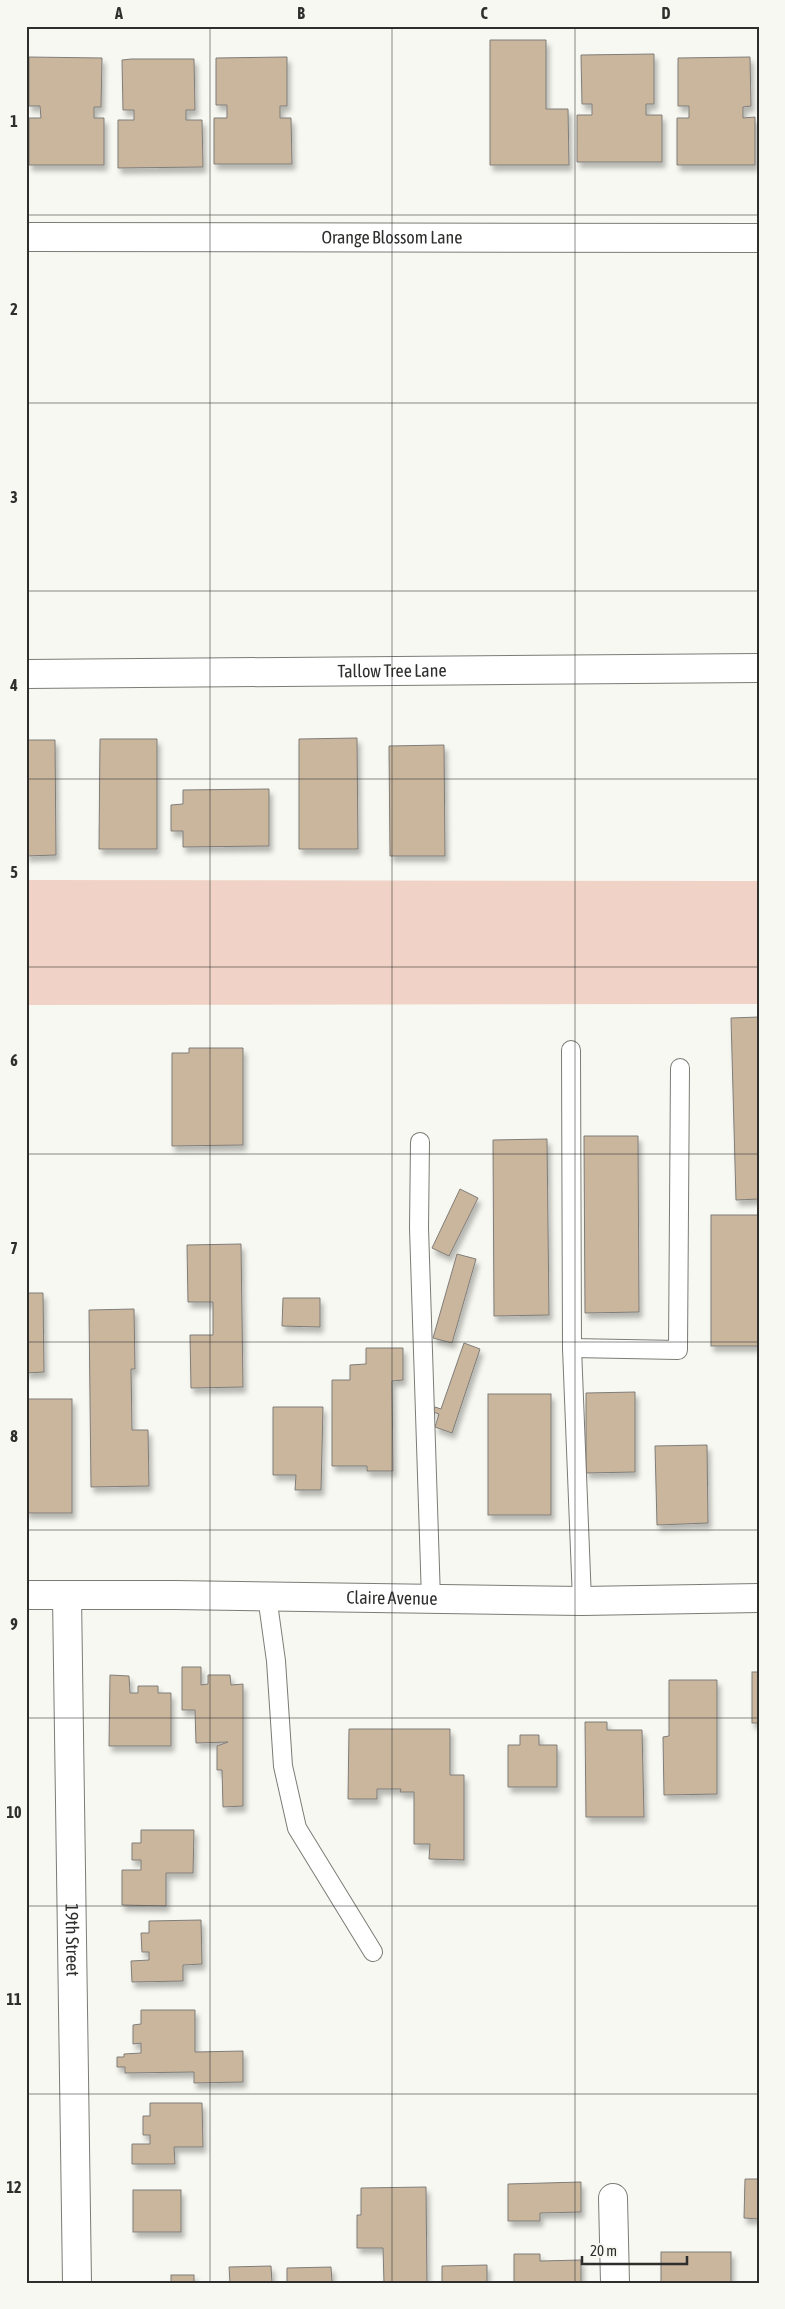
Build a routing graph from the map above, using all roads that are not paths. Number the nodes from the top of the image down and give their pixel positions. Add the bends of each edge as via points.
1 (26, 237) edge
2 (759, 238) edge
3 (759, 668) edge
4 (26, 674) edge
5 (571, 1050) dead end
6 (680, 1068) dead end
7 (420, 1142) dead end
8 (572, 1348) junction
9 (26, 1596) edge
10 (68, 1596) junction
11 (267, 1596) junction
12 (759, 1598) edge
13 (431, 1599) junction
14 (582, 1601) junction
15 (373, 1952) dead end
16 (613, 2198) dead end
17 (77, 2283) edge
18 (615, 2283) edge

1 - 2 street, Orange Blossom Lane
3 - 4 street, Tallow Tree Lane
5 - 8 lane
6 - 8 lane via 678,1350
7 - 13 lane via 418,1228
8 - 14 lane
9 - 10 street, Claire Avenue
10 - 11 street, Claire Avenue
10 - 17 street, 19th Street
11 - 13 street, Claire Avenue
11 - 15 lane via 276,1661 283,1766 297,1828
12 - 14 street, Claire Avenue
13 - 14 street, Claire Avenue
16 - 18 street

